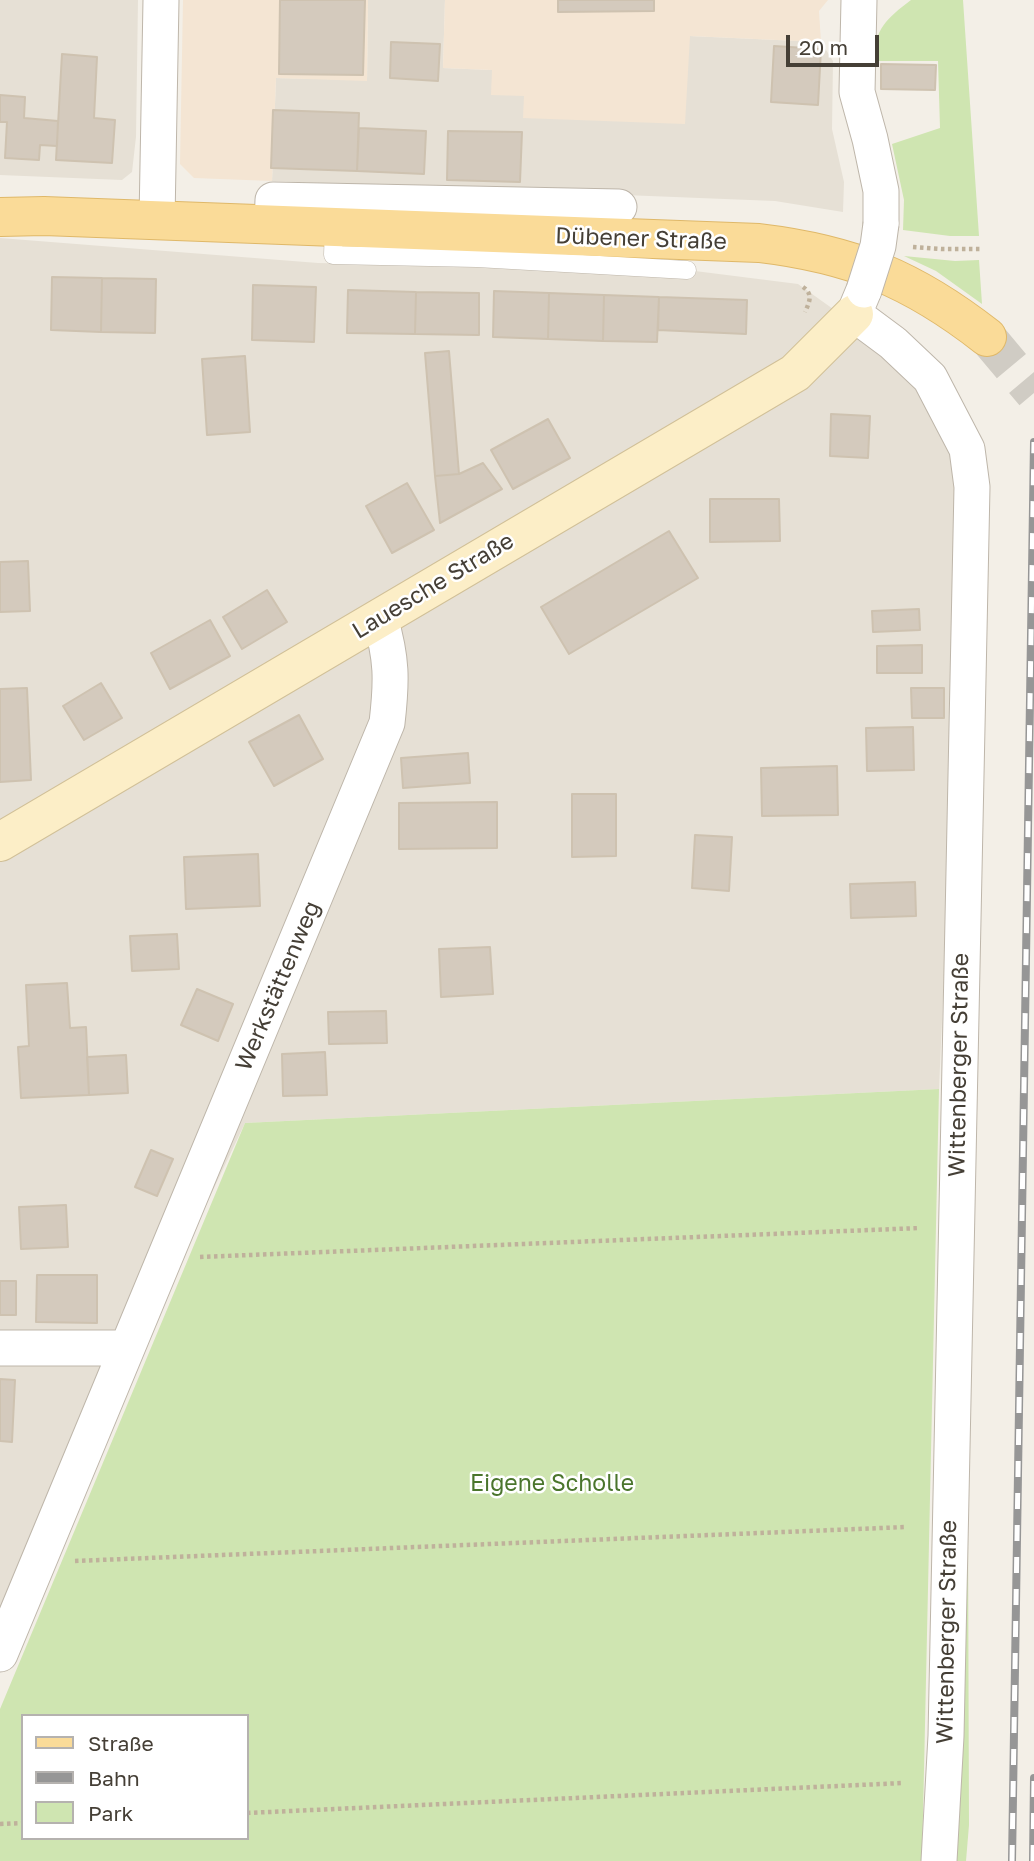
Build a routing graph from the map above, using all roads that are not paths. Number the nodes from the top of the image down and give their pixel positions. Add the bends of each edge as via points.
1 (162, 0) edge
2 (859, 0) edge
3 (619, 207) dead end
4 (0, 217) edge
5 (157, 220) junction
6 (272, 225) junction
7 (334, 227) junction
8 (687, 270) dead end
9 (859, 302) junction
10 (987, 337) tunnel mouth
11 (380, 618) junction
12 (0, 842) edge
13 (0, 1348) edge
14 (127, 1348) junction
15 (0, 1654) edge
16 (939, 1861) edge

1 - 5 street
2 - 9 street, bridge via 857,92 881,191 878,246
3 - 6 street, Dübener Straße via 273,200
4 - 5 main road, Dübener Straße
5 - 6 main road, Dübener Straße
6 - 7 main road, Dübener Straße
7 - 8 lane via 333,255
7 - 10 main road, Dübener Straße via 797,248 831,254 895,278 955,312
9 - 11 street, Lauesche Straße via 795,373
9 - 16 street, Wittenberger Straße via 930,377 967,449 972,487 946,1722
11 - 12 street, Lauesche Straße
11 - 14 street, Werkstättenweg via 390,654 387,723
13 - 14 street
14 - 15 street, Werkstättenweg

